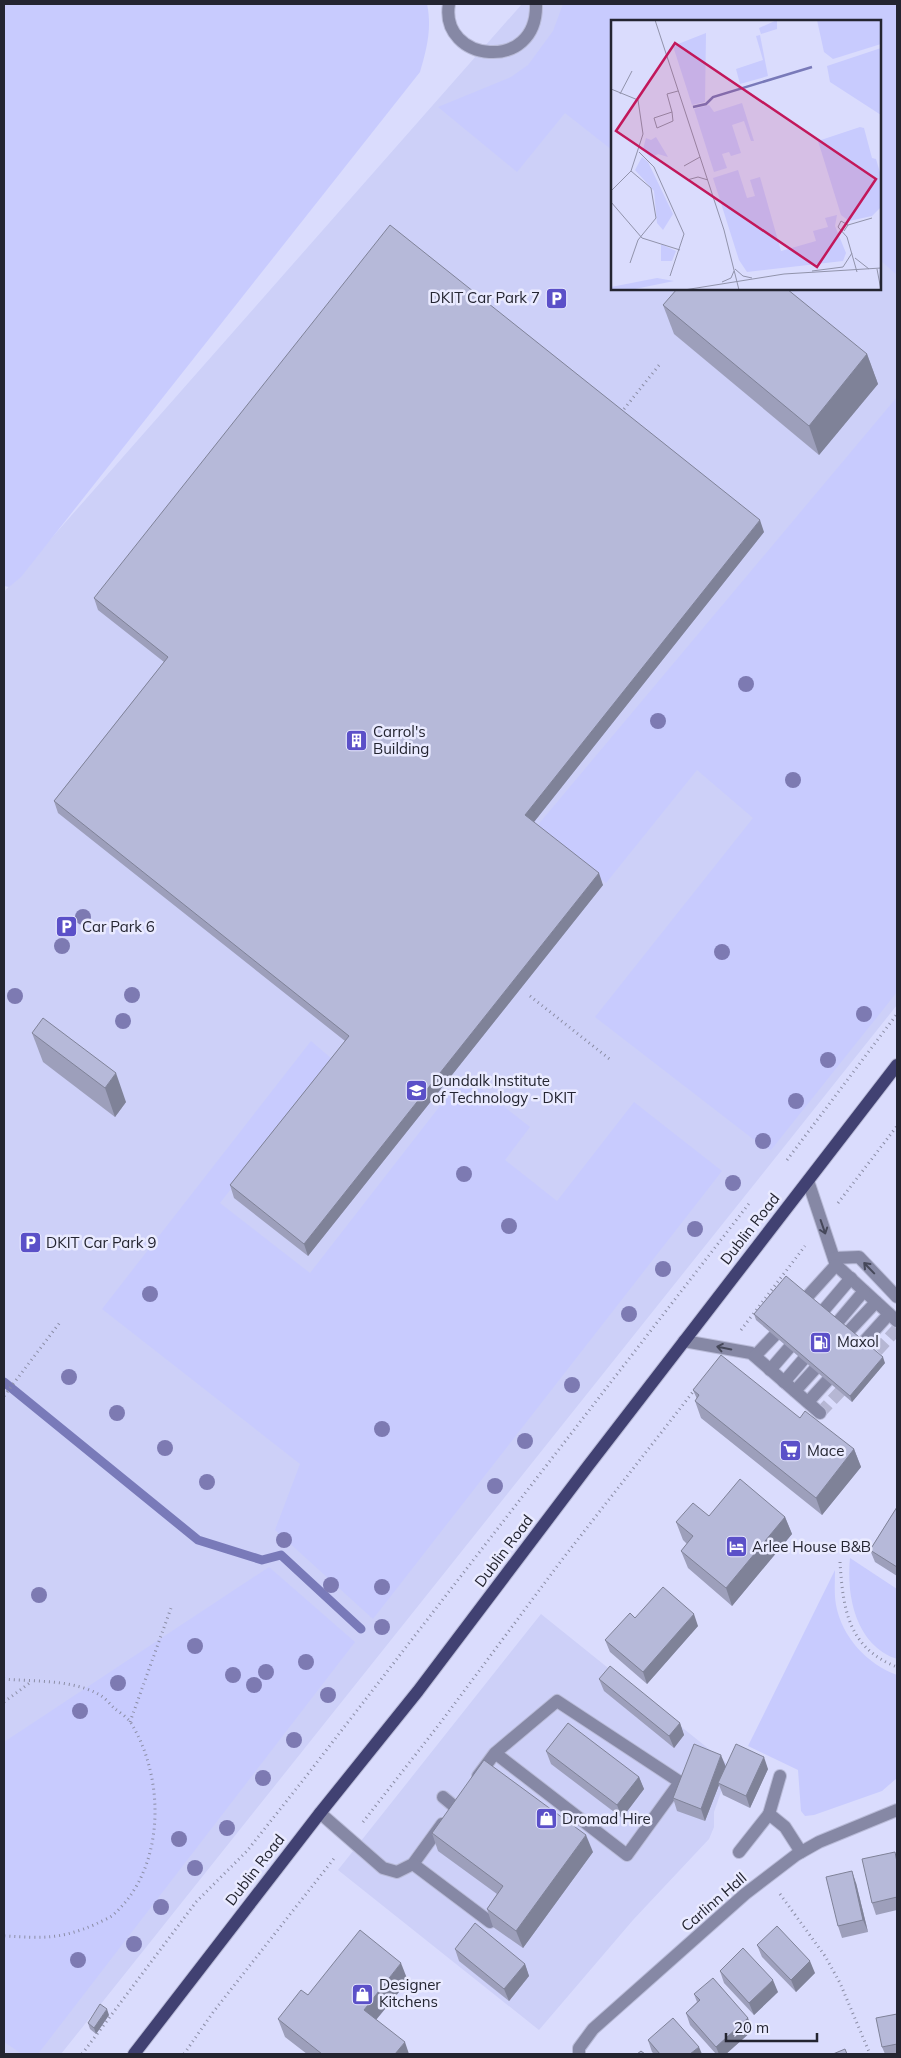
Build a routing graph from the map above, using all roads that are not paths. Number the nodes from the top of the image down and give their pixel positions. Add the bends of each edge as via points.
1 (449, 4) edge
2 (536, 4) edge
3 (897, 1065) edge
4 (808, 1181) junction
5 (835, 1261) junction
6 (851, 1278) junction
7 (864, 1291) junction
8 (807, 1297) edge
9 (897, 1297) edge
10 (876, 1302) junction
11 (823, 1311) edge
12 (893, 1318) edge
13 (837, 1323) edge
14 (848, 1332) edge
15 (774, 1336) edge
16 (684, 1340) junction
17 (862, 1344) edge
18 (789, 1348) edge
19 (755, 1356) junction
20 (803, 1360) edge
21 (770, 1370) junction
22 (814, 1370) edge
23 (827, 1381) edge
24 (784, 1382) junction
25 (795, 1391) junction
26 (808, 1402) junction
27 (820, 1413) dead end
28 (495, 1753) junction
29 (780, 1776) dead end
30 (472, 1784) edge
31 (443, 1797) dead end
32 (897, 1810) edge
33 (320, 1813) junction
34 (769, 1814) junction
35 (739, 1852) dead end
36 (801, 1852) junction
37 (413, 1864) junction
38 (490, 1922) edge
39 (134, 2054) edge
40 (579, 2054) edge

1 - 2 street via 450,22 457,35 481,52 496,53 510,50 523,42 537,16
3 - 4 main road, Dublin Road
4 -> 5 street
4 - 16 main road, Dublin Road
5 - 6 street
5 - 8 street
9 -> 5 street via 859,1258
6 - 7 street
6 - 11 street
7 - 10 street
7 - 13 street
10 - 12 street
10 - 14 street
12 - 17 street
15 - 19 street
19 -> 16 street
16 - 33 main road, Dublin Road via 430,1675
18 - 21 street
19 - 21 street
20 - 24 street
21 - 24 street
22 - 25 street
23 - 26 street
24 - 25 street
25 - 26 street
26 - 27 street
28 - 28 street via 627,1856 680,1782 556,1701
28 - 30 street
29 - 34 street
31 - 37 street via 458,1803
32 - 36 street, Carlinn Hall
33 - 37 street via 383,1868 397,1872
33 - 39 main road, Dublin Road
34 - 35 street
34 - 36 street via 785,1827
36 - 40 street, Carlinn Hall via 745,1894 593,2029 579,2048
37 - 38 street

